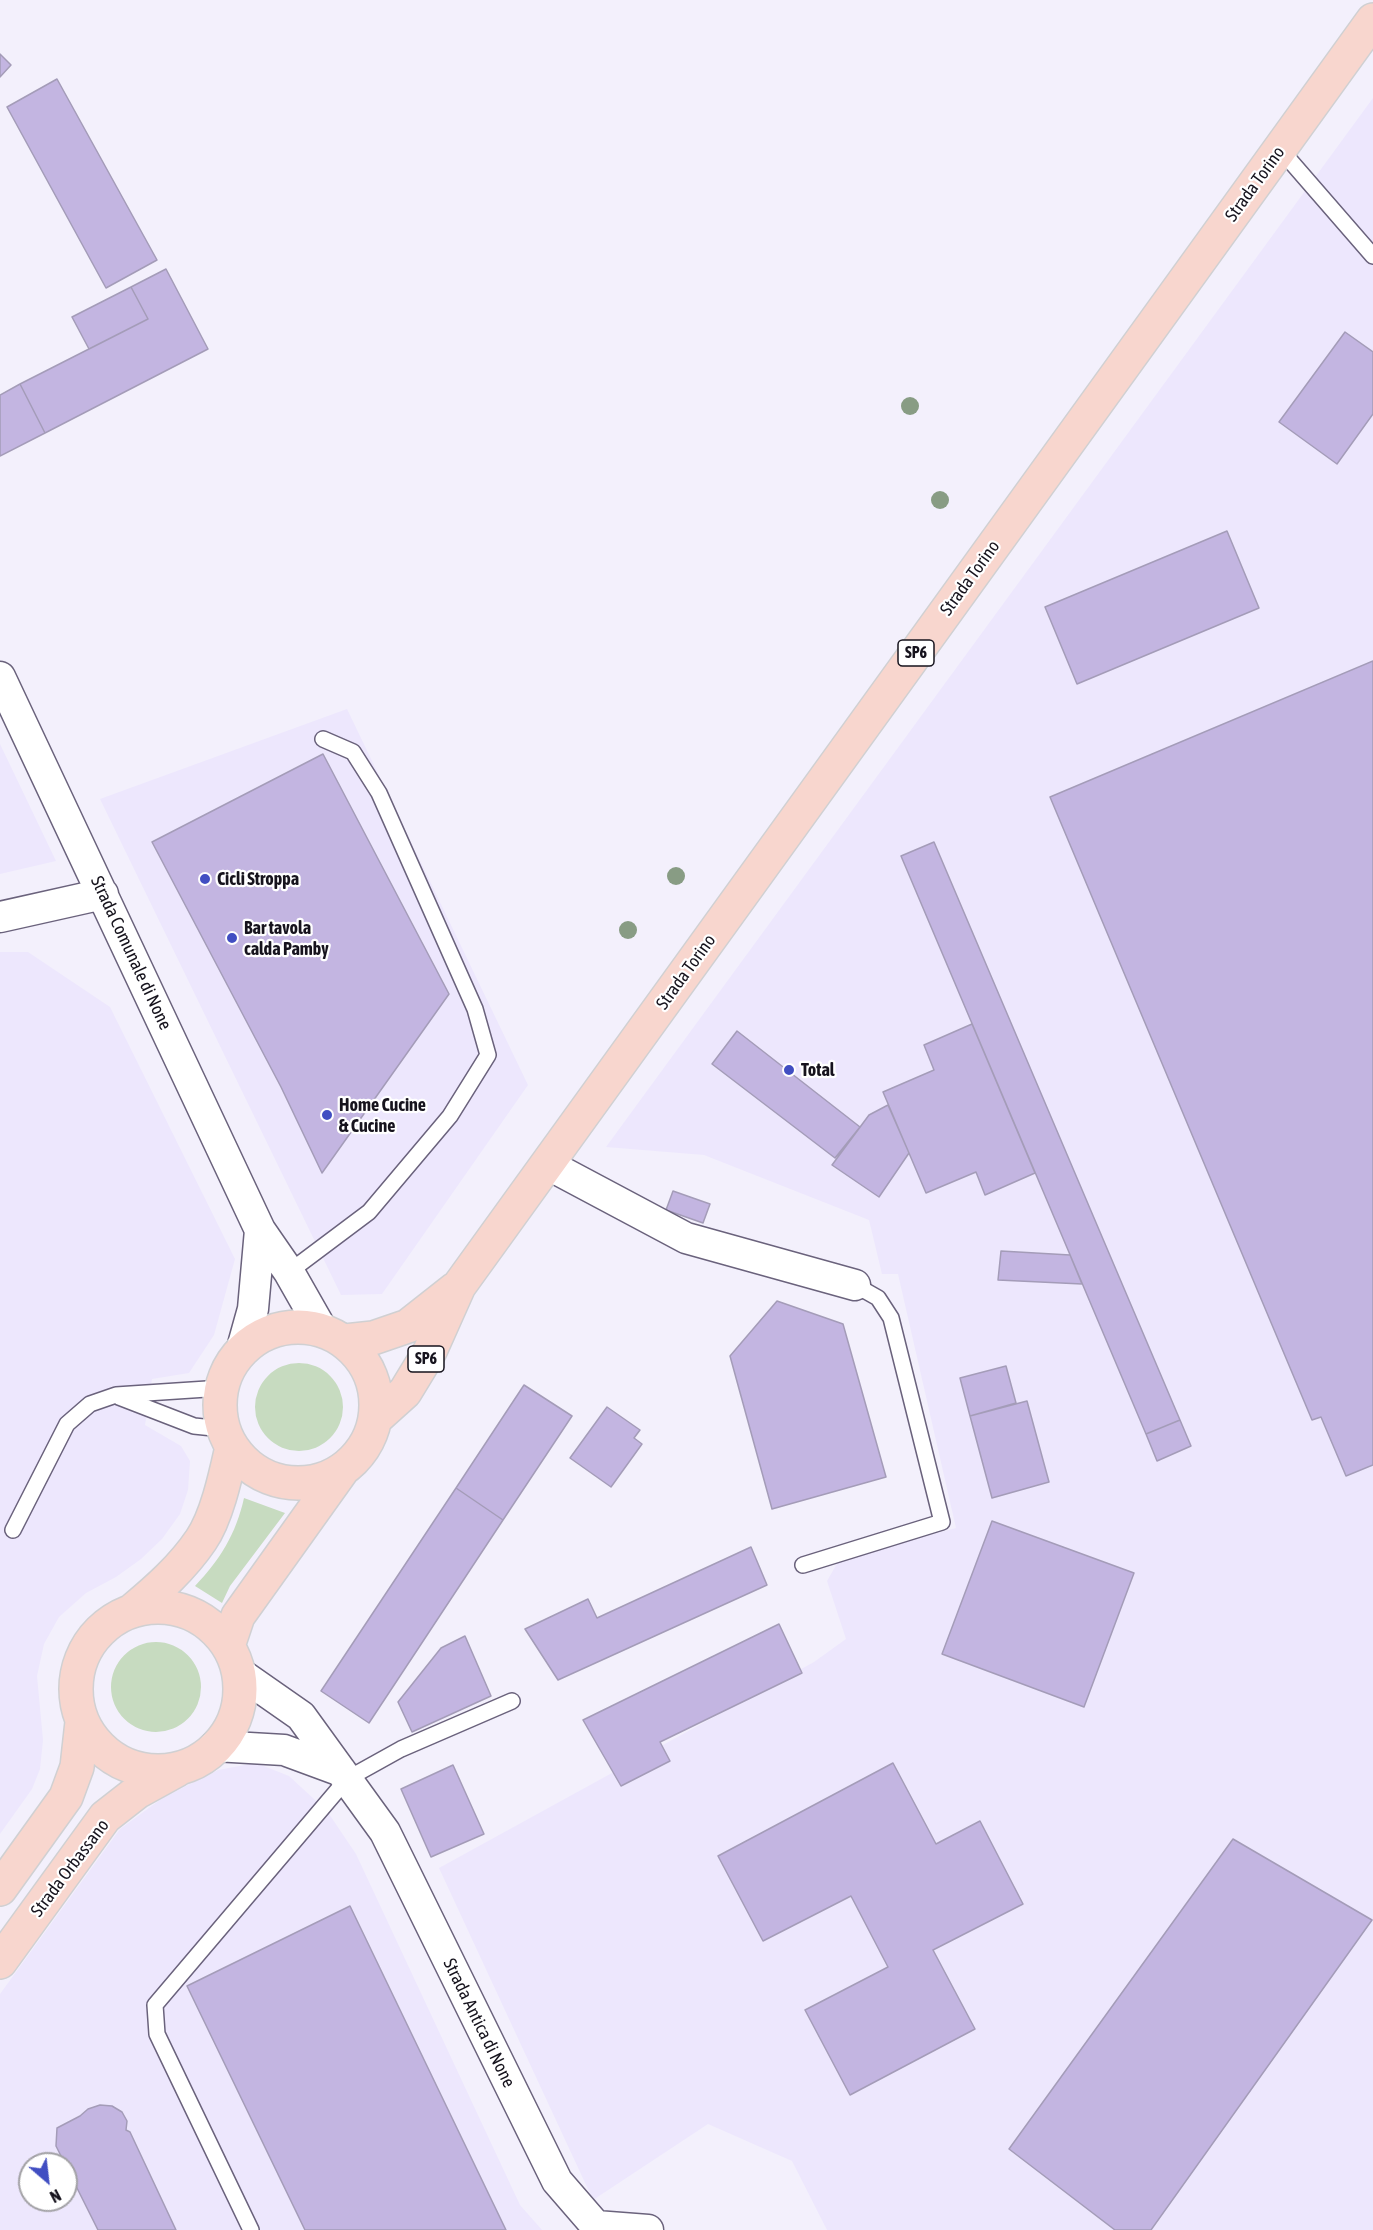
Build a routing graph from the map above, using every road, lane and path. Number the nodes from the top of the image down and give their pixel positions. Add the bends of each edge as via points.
1 (1373, 20) edge
2 (1280, 149) junction
3 (1373, 256) edge
4 (0, 677) edge
5 (323, 739) dead end
6 (103, 894) junction
7 (0, 917) edge
8 (547, 1164) junction
9 (260, 1230) junction
10 (289, 1272) junction
11 (855, 1285) joint
12 (459, 1286) junction
13 (333, 1336) junction
14 (241, 1352) junction
15 (222, 1388) junction
16 (116, 1395) junction
17 (375, 1419) junction
18 (228, 1438) junction
19 (343, 1469) junction
20 (13, 1530) dead end
21 (803, 1565) dead end
22 (133, 1610) junction
23 (233, 1659) junction
24 (512, 1701) dead end
25 (82, 1722) junction
26 (215, 1746) junction
27 (182, 1767) junction
28 (344, 1775) junction
29 (0, 1889) edge
30 (0, 1962) edge
31 (251, 2230) edge
32 (648, 2230) edge

1 - 2 main road, Strada Torino / SP6
2 - 3 lane
2 - 8 main road, Strada Torino / SP6
4 - 6 street, Strada Comunale di None
5 - 10 lane via 353,752 379,793 475,1009 488,1055 450,1116 369,1212
6 - 7 street
6 - 9 street, Strada Comunale di None
8 - 11 street via 686,1238
8 - 12 main road, Strada Torino / SP6
9 - 10 street, Strada Comunale di None
9 - 14 street via 253,1309
10 - 13 street, Strada Comunale di None
11 - 21 lane via 878,1298 891,1318 942,1522
12 - 13 main road, Strada Torino / SP6 via 408,1326 373,1338
12 - 17 main road, Strada Torino / SP6 via 430,1351 405,1392
13 - 14 main road via 300,1326 278,1329
13 - 17 main road via 360,1357 371,1376 376,1397
14 - 15 main road via 229,1368
15 - 16 lane
15 - 18 main road via 220,1408
16 - 18 lane
16 - 20 lane via 90,1404 67,1424
17 - 19 main road via 369,1438
18 - 19 main road via 246,1463 282,1482 324,1479
18 - 22 main road via 222,1491 202,1539 171,1578
19 - 23 main road via 238,1616
22 - 23 main road via 160,1606 187,1612 210,1625
22 - 25 main road via 108,1623 89,1643 78,1668 76,1695
23 - 26 main road via 240,1693 236,1714
23 - 28 street, Strada Antica di None via 301,1716
24 - 28 lane
25 - 27 main road via 98,1745 119,1761 140,1769
25 - 29 main road via 77,1767 66,1797
26 - 27 main road
26 - 28 street via 284,1750
27 - 30 main road, Strada Orbassano via 137,1792 105,1817
28 - 31 lane via 155,2005 158,2034
28 - 32 street, Strada Antica di None via 385,1832 557,2181 596,2226

